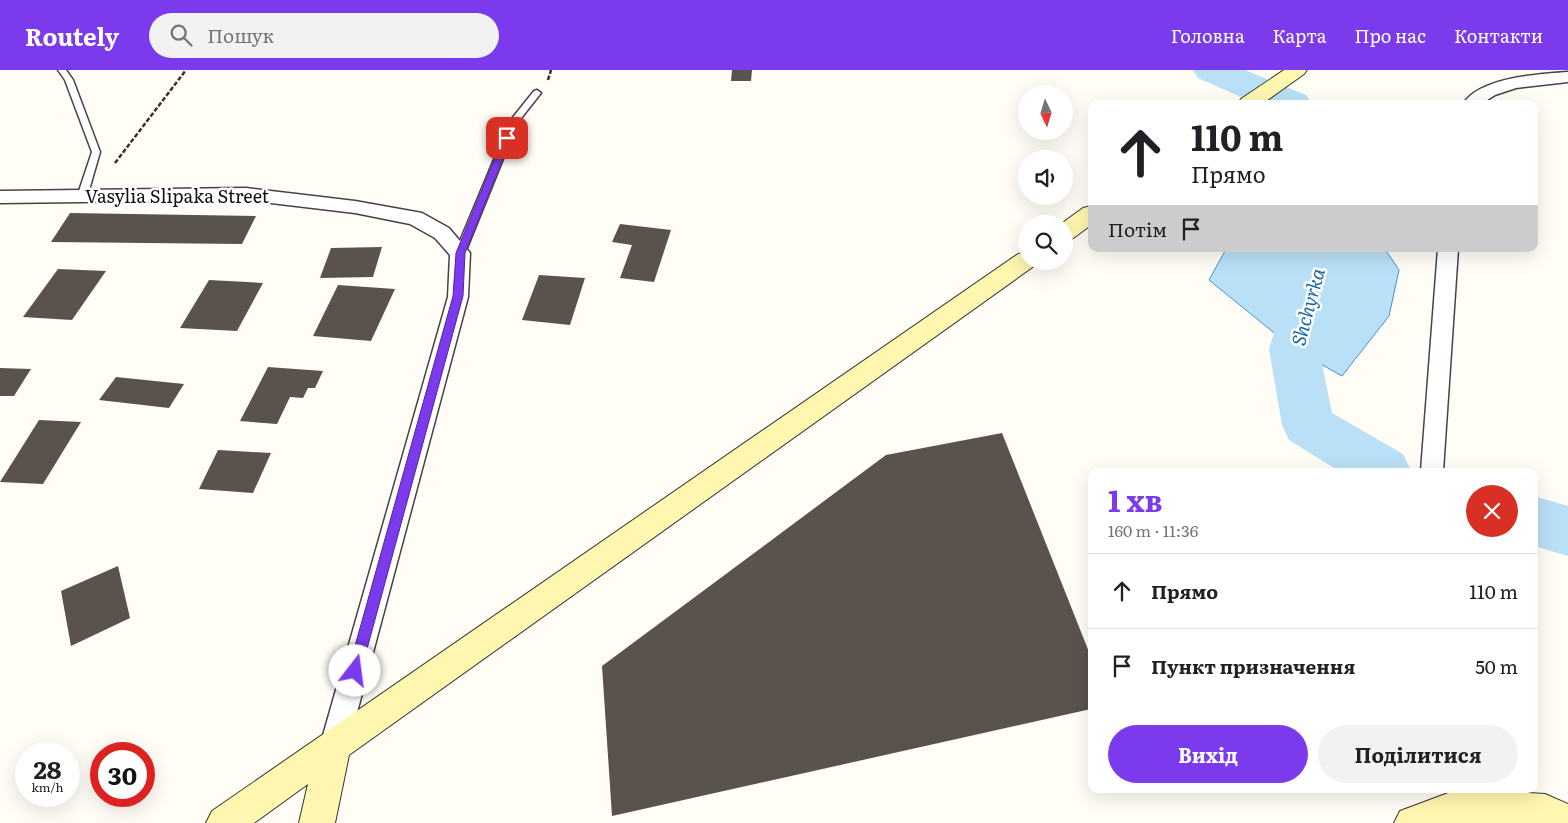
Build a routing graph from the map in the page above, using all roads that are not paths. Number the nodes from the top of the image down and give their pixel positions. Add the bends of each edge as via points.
1 (62, 70) edge
2 (1293, 72) edge
3 (1568, 77) edge
4 (537, 93) dead end
5 (1254, 100) edge
6 (1474, 100) edge
7 (0, 197) edge
8 (82, 197) junction
9 (1088, 216) edge
10 (1073, 227) edge
11 (1448, 252) edge
12 (460, 253) junction
13 (1018, 266) edge
14 (1433, 464) edge
15 (334, 746) junction
16 (1458, 797) edge
17 (1568, 822) edge
18 (224, 823) edge
19 (317, 823) edge
20 (1412, 823) edge

1 - 8 lane via 69,80 96,152
2 - 5 main road
3 - 6 street via 1498,87
4 - 12 lane via 514,121
7 - 8 street, Vasylia Slipaka Street
8 - 12 street, Vasylia Slipaka Street via 246,194 355,207 415,218 442,233
9 - 10 main road
11 - 14 street
12 - 15 street via 458,296
13 - 15 main road
15 - 18 main road
15 - 19 main road
16 - 17 main road via 1545,811
16 - 20 main road

